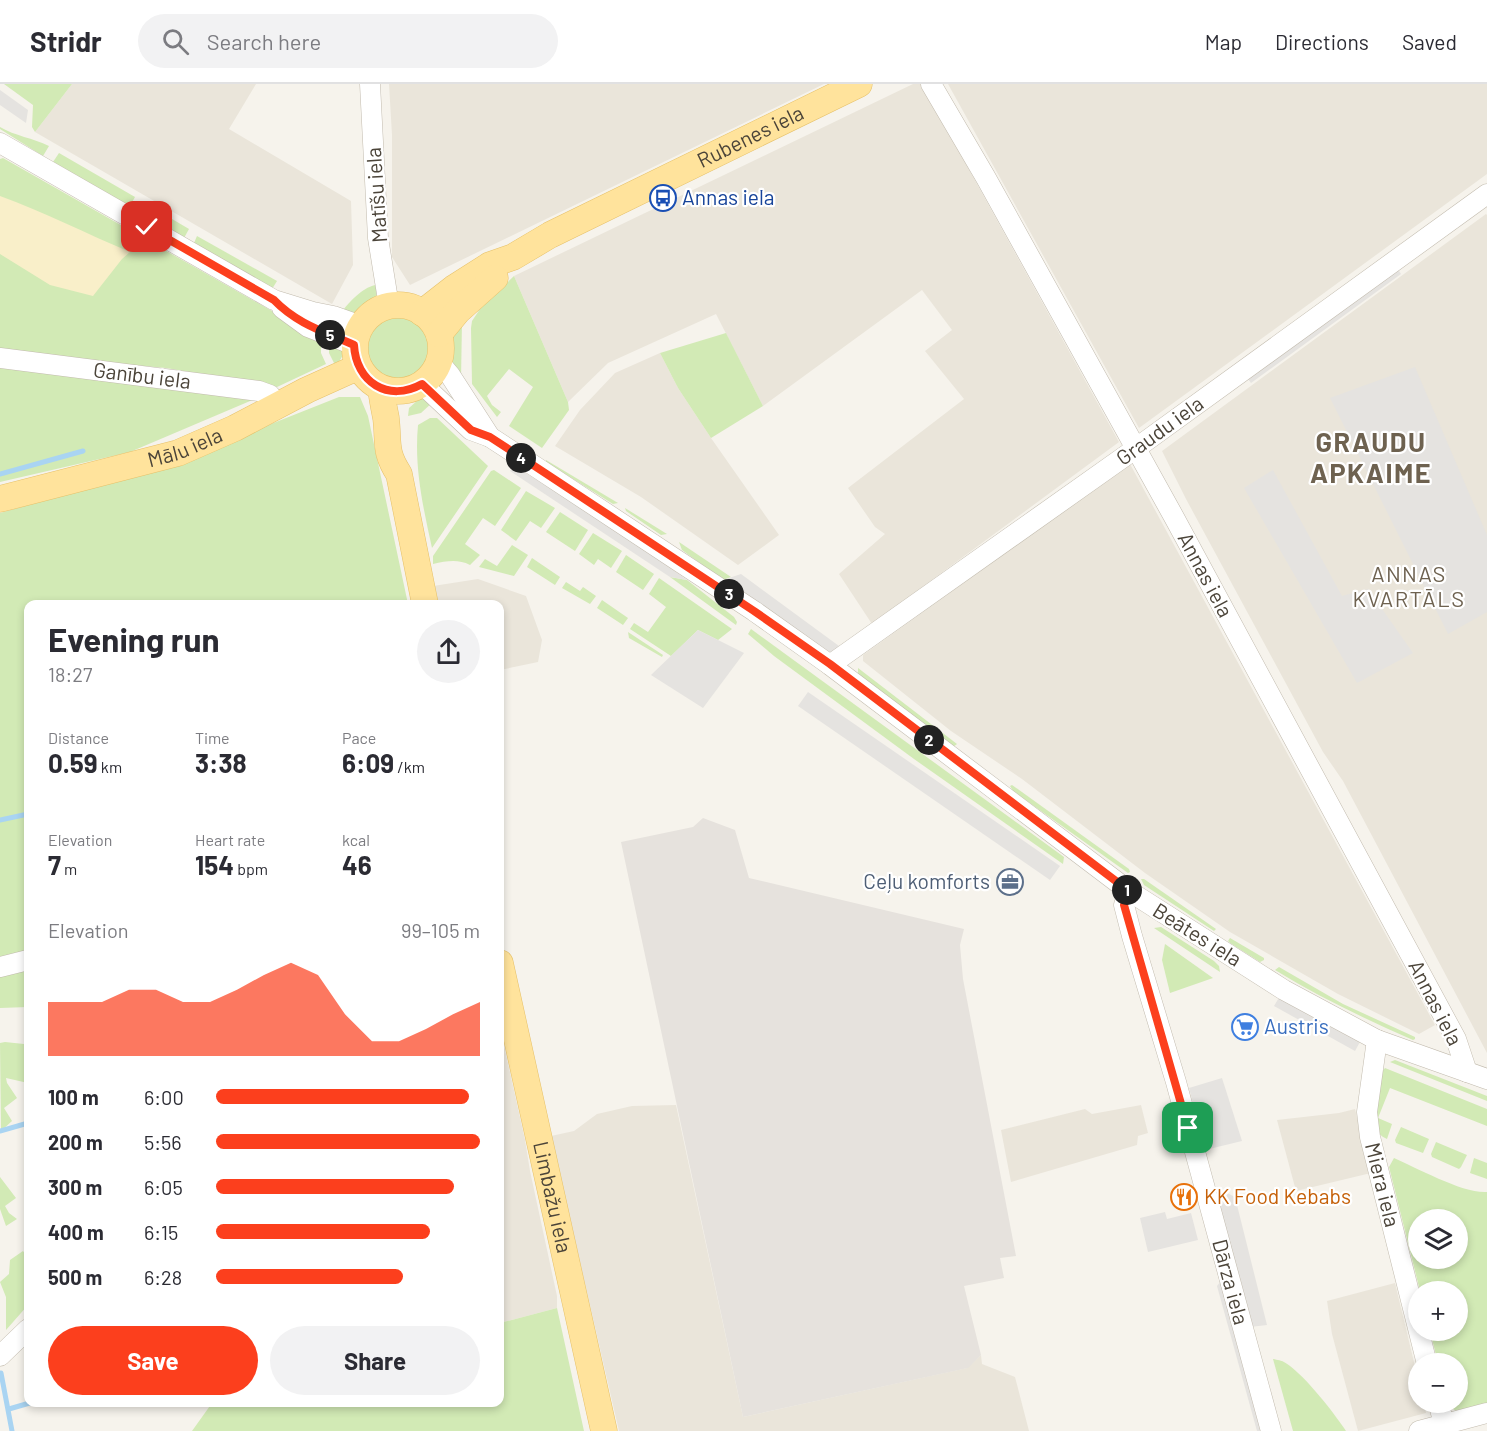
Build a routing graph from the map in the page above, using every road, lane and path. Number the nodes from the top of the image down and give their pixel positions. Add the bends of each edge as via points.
1 (370, 84) edge
2 (859, 84) edge
3 (931, 84) edge
4 (0, 143) edge
5 (1487, 194) edge
6 (513, 257) junction
7 (389, 306) junction
8 (422, 312) junction
9 (439, 334) junction
10 (358, 346) junction
11 (0, 358) edge
12 (439, 362) junction
13 (414, 387) junction
14 (381, 388) junction
15 (277, 405) junction
16 (490, 437) junction
17 (1135, 449) junction
18 (399, 474) junction
19 (0, 499) edge
20 (424, 600) edge
21 (830, 664) junction
22 (1129, 891) junction
23 (24, 961) edge
24 (0, 967) edge
25 (504, 981) edge
26 (1377, 1040) junction
27 (1467, 1072) junction
28 (1487, 1079) edge
29 (24, 1333) edge
30 (1424, 1353) edge
31 (0, 1356) edge
32 (1487, 1413) edge
33 (1445, 1427) edge
34 (604, 1431) edge
35 (1271, 1431) edge
36 (1419, 1431) edge

1 - 7 street, Matīšu iela via 378,238
2 - 6 main road, Rubenes iela via 550,234
3 - 17 street, Annas iela
4 - 10 street via 274,300 333,316
5 - 17 street, Graudu iela
6 - 8 main road, Rubenes iela via 490,266
6 - 9 main road, Rubenes iela
7 - 8 main road via 412,307
7 - 10 main road via 378,310
8 - 9 main road
9 - 12 main road
10 - 14 main road via 364,376
10 - 15 main road, Mālu iela
11 - 15 street, Ganību iela via 259,391 270,395
12 - 13 main road via 429,378
12 - 16 street, Beātes iela
13 - 14 main road via 389,391
13 - 16 street, Beātes iela via 471,430
13 - 18 main road via 403,420
14 - 18 main road via 390,459
15 - 19 main road, Mālu iela via 178,453
16 - 21 street, Beātes iela
17 - 21 street, Graudu iela
17 - 27 street, Annas iela via 1456,1039
18 - 20 main road
21 - 22 street, Beātes iela
22 - 26 street, Beātes iela via 1284,990
22 - 35 street, Dārza iela via 1124,905 1132,936
23 - 24 street
25 - 34 main road, Limbažu iela
26 - 27 street, Beātes iela
26 - 30 street, Miera iela via 1367,1112 1370,1137
27 - 28 street, Beātes iela
29 - 31 street
32 - 33 street
33 - 36 street

